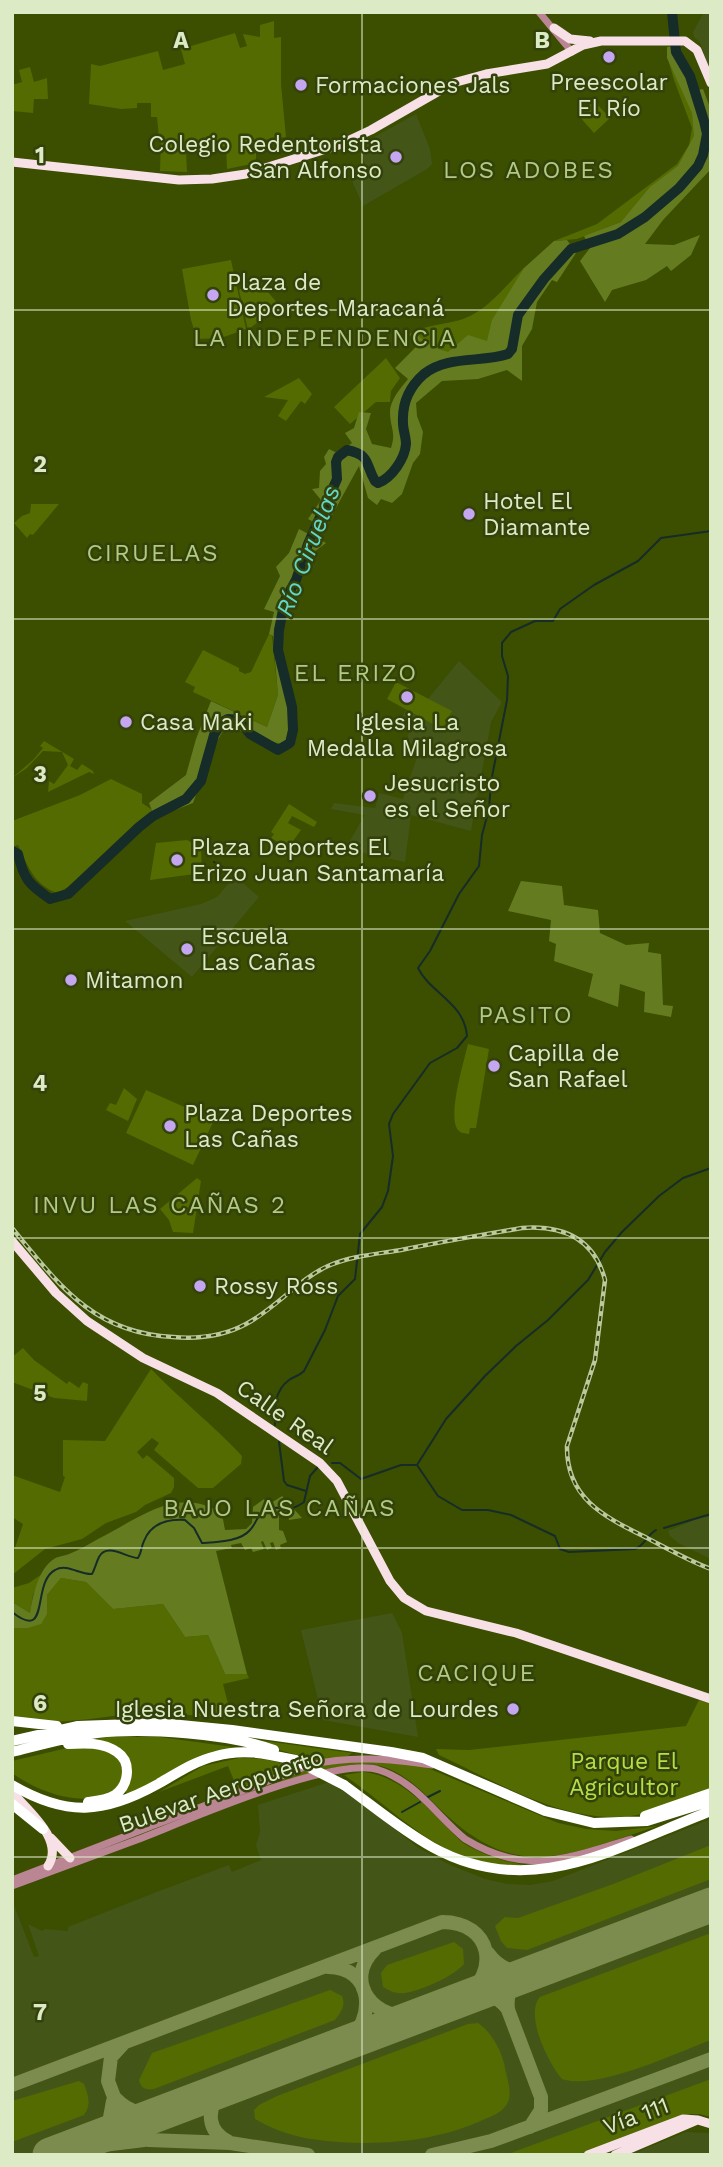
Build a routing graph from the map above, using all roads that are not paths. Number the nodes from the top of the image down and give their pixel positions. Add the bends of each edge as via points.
1 (539, 12) edge
2 (554, 28) junction
3 (595, 42) junction
4 (572, 52) junction
5 (711, 82) edge
6 (12, 162) edge
7 (12, 1241) edge
8 (711, 1699) edge
9 (12, 1721) edge
10 (119, 1728) junction
11 (81, 1730) junction
12 (13, 1741) edge
13 (68, 1744) junction
14 (12, 1749) edge
15 (12, 1758) edge
16 (295, 1760) junction
17 (443, 1766) junction
18 (12, 1777) edge
19 (12, 1785) edge
20 (12, 1792) edge
21 (711, 1793) edge
22 (711, 1801) edge
23 (12, 1804) edge
24 (711, 1811) edge
25 (622, 1823) junction
26 (43, 1829) junction
27 (665, 1829) junction
28 (70, 1858) junction
29 (48, 1866) junction
30 (12, 1880) edge
31 (12, 1886) edge
32 (698, 2120) junction
33 (711, 2124) edge
34 (652, 2131) junction
35 (588, 2155) edge
36 (606, 2155) edge
37 (615, 2155) edge

1 - 2 street
2 - 3 main road via 570,39
2 - 4 street
3 - 4 main road
3 - 5 main road via 680,41 697,50
4 - 6 main road via 547,64 453,83 339,145 246,174 179,180
7 - 8 main road, Calle Real via 56,1293 88,1321 143,1358 217,1393 326,1468 344,1492 390,1581 415,1606 516,1633
9 - 11 highway
10 - 11 highway
10 - 13 highway
10 - 14 highway
10 - 16 highway via 245,1742
10 - 17 highway via 160,1723 232,1730 405,1754
11 - 12 highway
11 - 14 highway
13 - 15 highway
13 - 18 highway via 95,1744 118,1753 127,1769 120,1790 105,1800 70,1801 41,1793
16 - 19 highway via 255,1752 217,1755 125,1801 101,1807 63,1806
16 - 27 highway, bridge via 344,1785 430,1846 493,1869 525,1872 555,1868
17 - 25 highway via 560,1816
17 - 28 street, Bulevar Aeropuerto via 366,1758 310,1765
20 - 26 main road
21 - 25 highway
22 - 25 highway via 660,1818
23 - 26 highway
24 - 27 highway
26 - 28 main road
26 - 29 main road via 54,1849
27 - 31 street, Bulevar Aeropuerto via 555,1861 510,1860 465,1839 402,1780 377,1769 357,1768 253,1796
28 - 29 street, Bulevar Aeropuerto
29 - 30 street, Bulevar Aeropuerto
32 - 33 main road, Vía 111
32 - 34 main road, Vía 111 via 683,2119
32 - 37 main road, Vía 111
34 - 35 main road, Vía 111
34 - 36 main road

